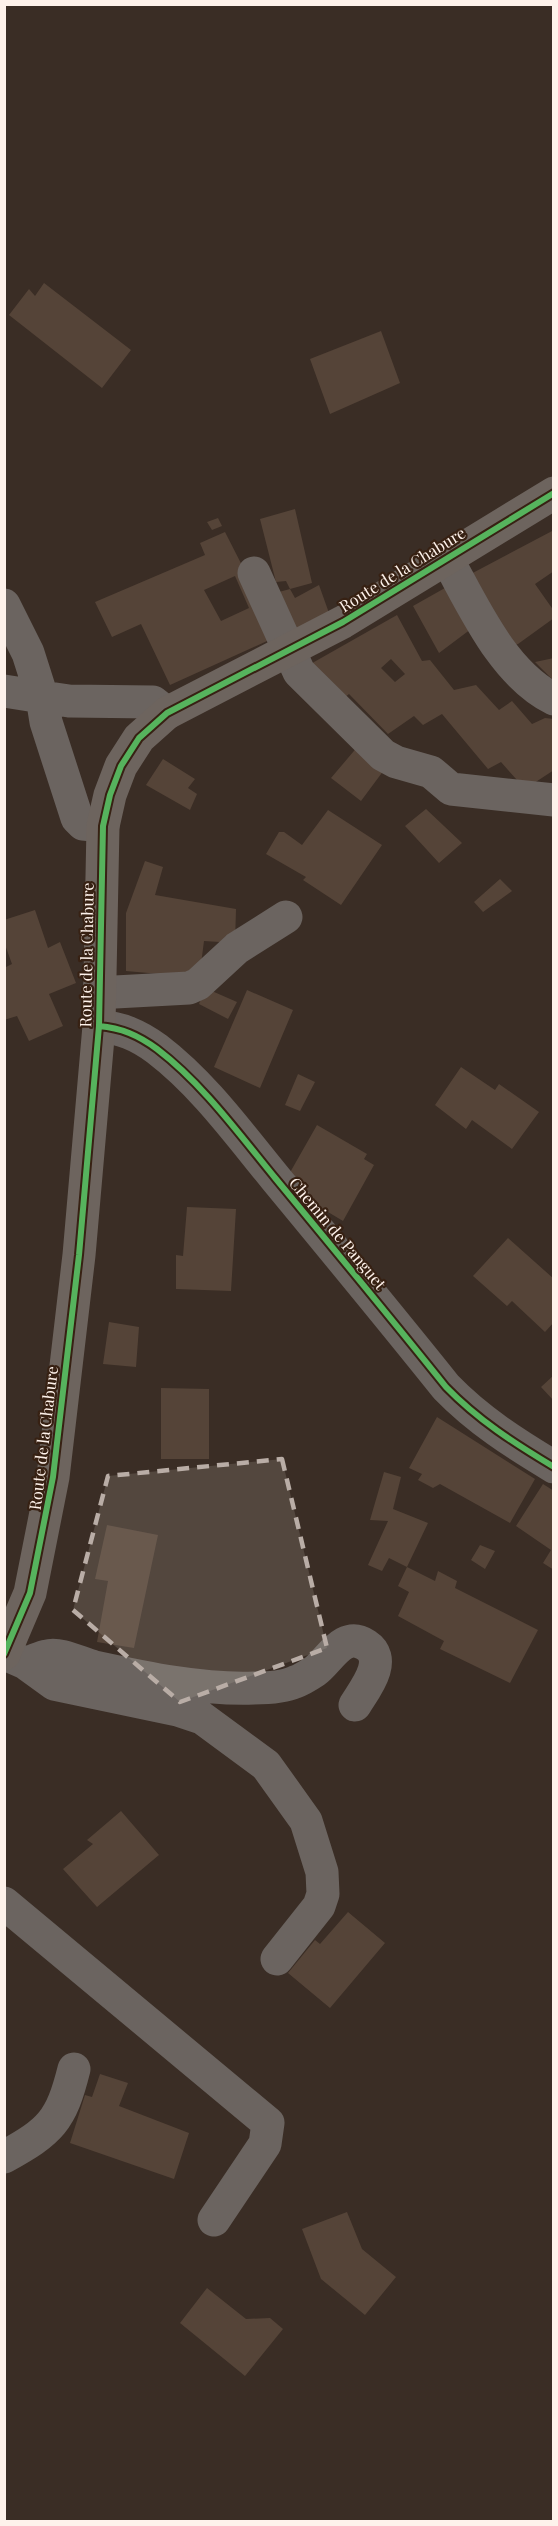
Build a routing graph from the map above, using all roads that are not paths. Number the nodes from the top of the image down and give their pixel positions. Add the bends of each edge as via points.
1 (554, 493) edge
2 (446, 557) junction
3 (254, 573) dead end
4 (4, 605) edge
5 (287, 651) junction
6 (4, 691) edge
7 (42, 697) junction
8 (554, 699) edge
9 (167, 714) junction
10 (554, 800) edge
11 (103, 826) junction
12 (286, 917) dead end
13 (99, 989) junction
14 (99, 1026) junction
15 (554, 1467) edge
16 (12, 1657) edge
17 (355, 1706) dead end
18 (4, 1903) edge
19 (277, 1959) dead end
20 (74, 2069) dead end
21 (4, 2157) edge
22 (214, 2220) dead end

1 - 2 main road, Route de la Chabure
2 - 5 main road, Route de la Chabure via 343,622
2 - 8 street via 500,649 536,688
3 - 5 street
4 - 7 street via 28,653
5 - 9 main road, Route de la Chabure
5 - 10 street via 299,672 383,755 431,772 451,789
6 - 7 street
7 - 9 street via 153,702
7 - 11 street via 46,722 77,818 83,824
9 - 11 main road, Route de la Chabure via 139,738 121,766
11 - 13 main road, Route de la Chabure
12 - 13 street via 244,943 189,988 115,992
13 - 14 main road, Route de la Chabure
14 - 15 street, Chemin de Panguet via 133,1033 189,1077 446,1387 494,1430
14 - 16 main road, Route de la Chabure via 79,1255 53,1477 43,1538
16 - 17 street via 57,1656 94,1667 207,1687 255,1688 293,1683 315,1671 343,1643 354,1640 373,1652 375,1664 374,1675
16 - 19 street via 54,1684 202,1718 266,1765 306,1821 322,1883 319,1906
18 - 22 street via 268,2123 265,2144
20 - 21 street via 65,2103 52,2126

